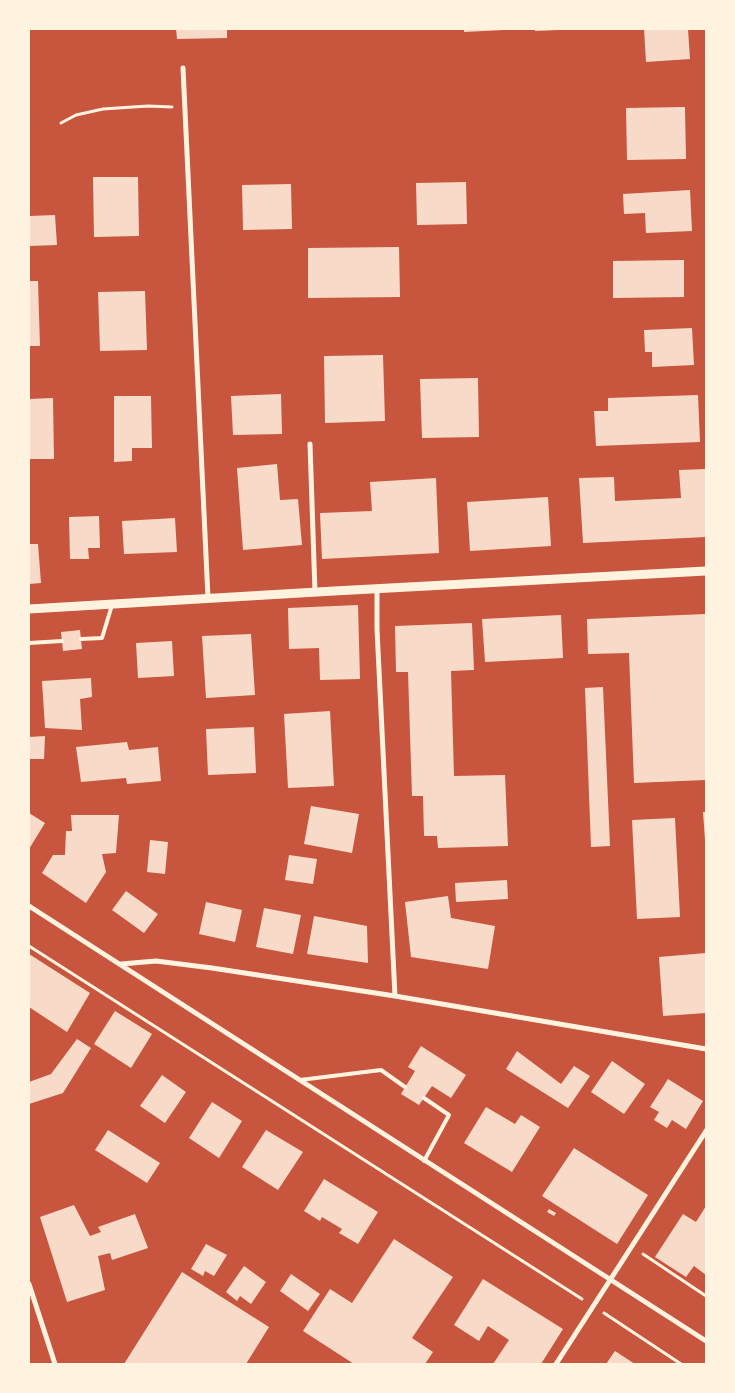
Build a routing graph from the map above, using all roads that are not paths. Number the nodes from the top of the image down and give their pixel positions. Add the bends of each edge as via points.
1 (183, 68) dead end
2 (310, 444) dead end
3 (706, 571) edge
4 (377, 588) junction
5 (315, 592) junction
6 (208, 598) junction
7 (113, 604) junction
8 (29, 609) edge
9 (81, 639) dead end
10 (62, 641) dead end
11 (29, 643) edge
12 (29, 906) edge
13 (120, 964) junction
14 (395, 996) junction
15 (706, 1049) edge
16 (298, 1080) junction
17 (405, 1086) dead end
18 (424, 1098) dead end
19 (706, 1131) edge
20 (424, 1161) junction
21 (611, 1280) junction
22 (29, 1284) edge
23 (706, 1341) edge
24 (55, 1364) edge
25 (556, 1364) edge

1 - 6 street
2 - 5 street
3 - 4 street
4 - 5 street
4 - 14 street
5 - 6 street
6 - 7 street
7 - 8 street
7 - 9 lane via 102,638
10 - 11 lane
12 - 13 street
13 - 14 street via 156,961
13 - 16 street
14 - 15 street
16 - 17 lane via 380,1070
16 - 20 street
18 - 20 lane via 449,1115
19 - 21 street
20 - 21 street
21 - 23 street
21 - 25 street
22 - 24 street

